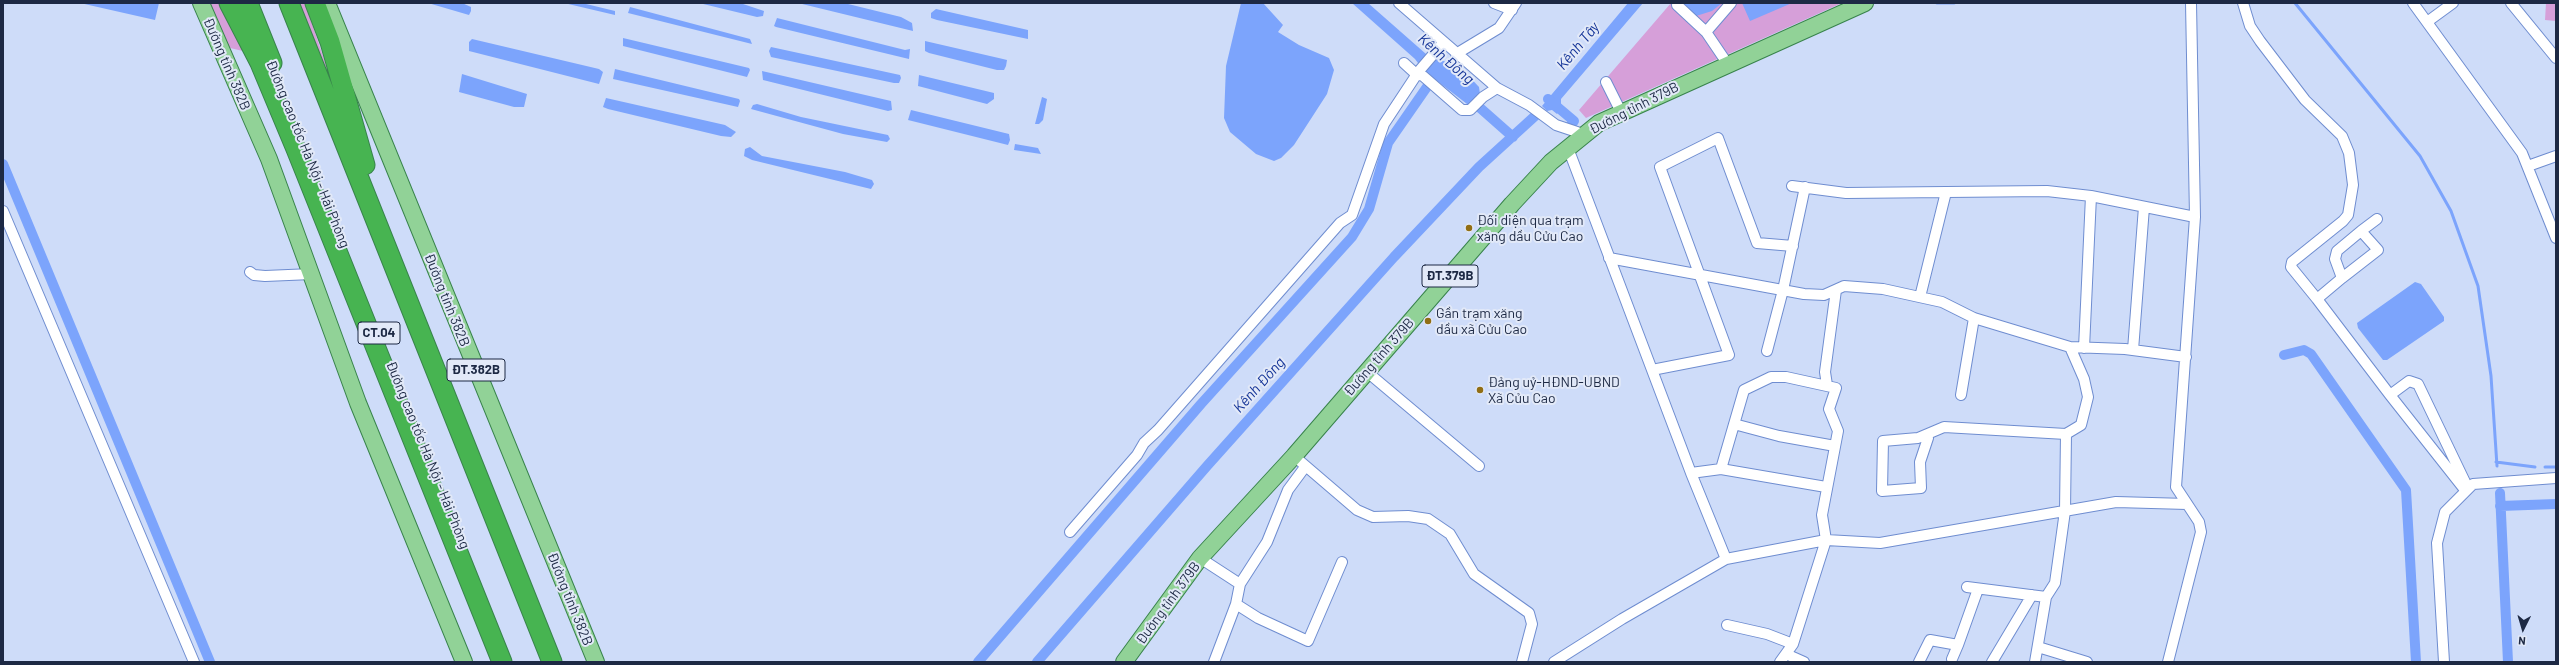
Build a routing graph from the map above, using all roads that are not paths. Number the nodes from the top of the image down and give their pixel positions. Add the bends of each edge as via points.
1 (201, 3) edge
2 (229, 3) edge
3 (248, 3) edge
4 (289, 3) edge
5 (315, 3) edge
6 (327, 3) edge
7 (1399, 3) edge
8 (1494, 3) edge
9 (1731, 3) edge
10 (1865, 3) edge
11 (2191, 3) edge
12 (2242, 3) edge
13 (2413, 3) edge
14 (2453, 3) edge
15 (2511, 3) edge
16 (1677, 5) dead end
17 (1514, 7) edge
18 (2427, 22) junction
19 (1706, 32) junction
20 (1443, 43) junction
21 (1456, 54) junction
22 (2556, 58) edge
23 (1404, 63) dead end
24 (1727, 63) junction
25 (1417, 72) junction
26 (1606, 82) dead end
27 (1497, 88) junction
28 (1621, 112) junction
29 (1583, 134) junction
30 (1568, 148) junction
31 (2556, 156) edge
32 (2528, 166) junction
33 (1792, 186) dead end
34 (1805, 187) junction
35 (1946, 192) junction
36 (2091, 196) junction
37 (2144, 207) junction
38 (3, 211) edge
39 (2196, 217) junction
40 (2378, 219) dead end
41 (2362, 231) junction
42 (2556, 238) edge
43 (1793, 246) junction
44 (1609, 258) junction
45 (250, 272) dead end
46 (312, 274) junction
47 (1698, 274) junction
48 (2342, 278) junction
49 (1783, 290) junction
50 (1836, 290) junction
51 (1920, 297) junction
52 (2317, 299) junction
53 (1974, 318) junction
54 (2070, 347) junction
55 (2084, 348) junction
56 (2133, 350) junction
57 (1767, 351) dead end
58 (2186, 357) junction
59 (1652, 370) junction
60 (1366, 371) junction
61 (1826, 385) junction
62 (1961, 395) dead end
63 (2390, 395) junction
64 (1734, 424) junction
65 (2066, 434) junction
66 (1928, 438) dead end
67 (1834, 446) junction
68 (1300, 462) junction
69 (1479, 466) dead end
70 (1721, 469) junction
71 (1691, 473) junction
72 (2556, 478) edge
73 (1826, 487) junction
74 (2465, 490) junction
75 (2187, 504) junction
76 (2065, 511) junction
77 (1070, 532) dead end
78 (1826, 540) junction
79 (509, 555) junction
80 (1200, 558) junction
81 (1726, 559) junction
82 (1342, 562) dead end
83 (1240, 584) junction
84 (1967, 587) dead end
85 (1978, 589) junction
86 (2032, 595) junction
87 (2046, 597) junction
88 (1236, 604) junction
89 (1727, 625) dead end
90 (1793, 644) junction
91 (1958, 645) junction
92 (2038, 647) junction
93 (1783, 658) edge
94 (1952, 660) dead end
95 (194, 662) edge
96 (464, 662) edge
97 (502, 662) edge
98 (511, 662) edge
99 (552, 662) edge
100 (596, 662) edge
101 (1124, 662) edge
102 (1214, 662) edge
103 (1522, 662) edge
104 (1554, 662) edge
105 (1804, 662) edge
106 (1919, 662) edge
107 (1992, 662) edge
108 (2035, 662) edge
109 (2087, 662) edge
110 (2168, 662) edge
111 (2444, 662) edge

1 - 46 main road, Đường tỉnh 382B via 269,159
2 - 97 highway via 260,63 296,149
3 - 98 highway, Đường cao tốc Hà Nội - Hải Phòng / CT.04
4 - 79 highway, CT.04
5 - 79 highway via 330,42 373,190 452,390
6 - 100 main road, Đường tỉnh 382B / ĐT.382B
7 - 20 street
8 - 17 street
9 - 19 street
10 - 24 main road, Đường tỉnh 379B / ĐT.379B
11 - 39 street
12 - 52 street via 2250,26 2260,41 2305,100 2342,136 2349,153 2353,185 2348,215 2344,221 2292,262 2291,267
13 - 18 street
14 - 18 street
15 - 22 street
16 - 19 street
17 - 21 street via 1499,28
18 - 32 street via 2522,153
19 - 24 street
20 - 21 street
20 - 25 street
21 - 27 street
23 - 25 street
24 - 28 main road, Đường tỉnh 379B / ĐT.379B
25 - 27 street via 1462,110 1470,110
25 - 77 street via 1384,124 1352,215 1340,223 1144,443 1137,455
26 - 28 street
27 - 29 street via 1529,105 1556,125
28 - 29 main road, Đường tỉnh 379B / ĐT.379B
29 - 30 main road, Đường tỉnh 379B / ĐT.379B
30 - 44 street
30 - 60 main road, Đường tỉnh 379B / ĐT.379B via 1551,162 1512,204
31 - 32 street
32 - 42 street
33 - 34 street
34 - 35 street via 1846,193
34 - 43 street
35 - 36 street via 2047,192
35 - 51 street
36 - 37 street
36 - 55 street
37 - 39 street
37 - 56 street
38 - 95 street
39 - 58 street
40 - 41 street
41 - 48 street via 2337,251 2335,259
41 - 48 street via 2378,250
43 - 47 street via 1757,243 1718,138 1660,168
43 - 49 street
44 - 47 street
44 - 59 street
45 - 46 street via 265,276
46 - 96 main road, Đường tỉnh 382B via 358,403
47 - 49 street
47 - 59 street via 1729,355
48 - 52 street
49 - 50 street via 1824,295
49 - 57 street
50 - 51 street via 1844,286 1883,289
50 - 61 street via 1825,372
51 - 53 street via 1942,302
52 - 63 street
53 - 54 street
53 - 62 street
54 - 55 street
54 - 65 street via 2084,379 2088,397 2081,425
55 - 56 street
56 - 58 street
58 - 75 street via 2176,487
59 - 71 street
60 - 68 main road, Đường tỉnh 379B / ĐT.379B
60 - 69 street
61 - 64 street via 1786,377 1771,377 1744,390
61 - 67 street via 1836,388 1829,409 1838,431
63 - 74 street
63 - 74 street via 2409,382 2418,384 2465,482
64 - 67 street via 1779,436
64 - 70 street
65 - 66 street via 1944,427 1918,438 1883,441 1882,491 1921,488 1920,462
65 - 76 street
67 - 73 street
68 - 80 main road, Đường tỉnh 379B / ĐT.379B
68 - 83 street via 1267,542
68 - 103 street via 1357,510 1373,516 1428,519 1450,534 1474,574 1529,613 1532,624
70 - 71 street
70 - 73 street
71 - 81 street
72 - 74 street via 2473,484
73 - 78 street via 1822,515
74 - 111 street via 2445,512 2437,543
75 - 76 street via 2116,502
75 - 110 street via 2199,522 2201,532
76 - 78 street via 1880,543
76 - 87 street via 2055,583
78 - 81 street
78 - 90 street
79 - 99 highway, CT.04
80 - 83 street
80 - 101 main road, Đường tỉnh 379B / ĐT.379B
81 - 104 street
82 - 88 street via 1308,641 1258,618
83 - 88 street
84 - 85 street
85 - 86 street
85 - 91 street
86 - 87 street
86 - 107 street
87 - 92 street
88 - 102 street
89 - 90 street via 1767,634
90 - 93 street
91 - 94 street
91 - 106 street via 1930,640
92 - 108 street
92 - 109 street
93 - 105 street

